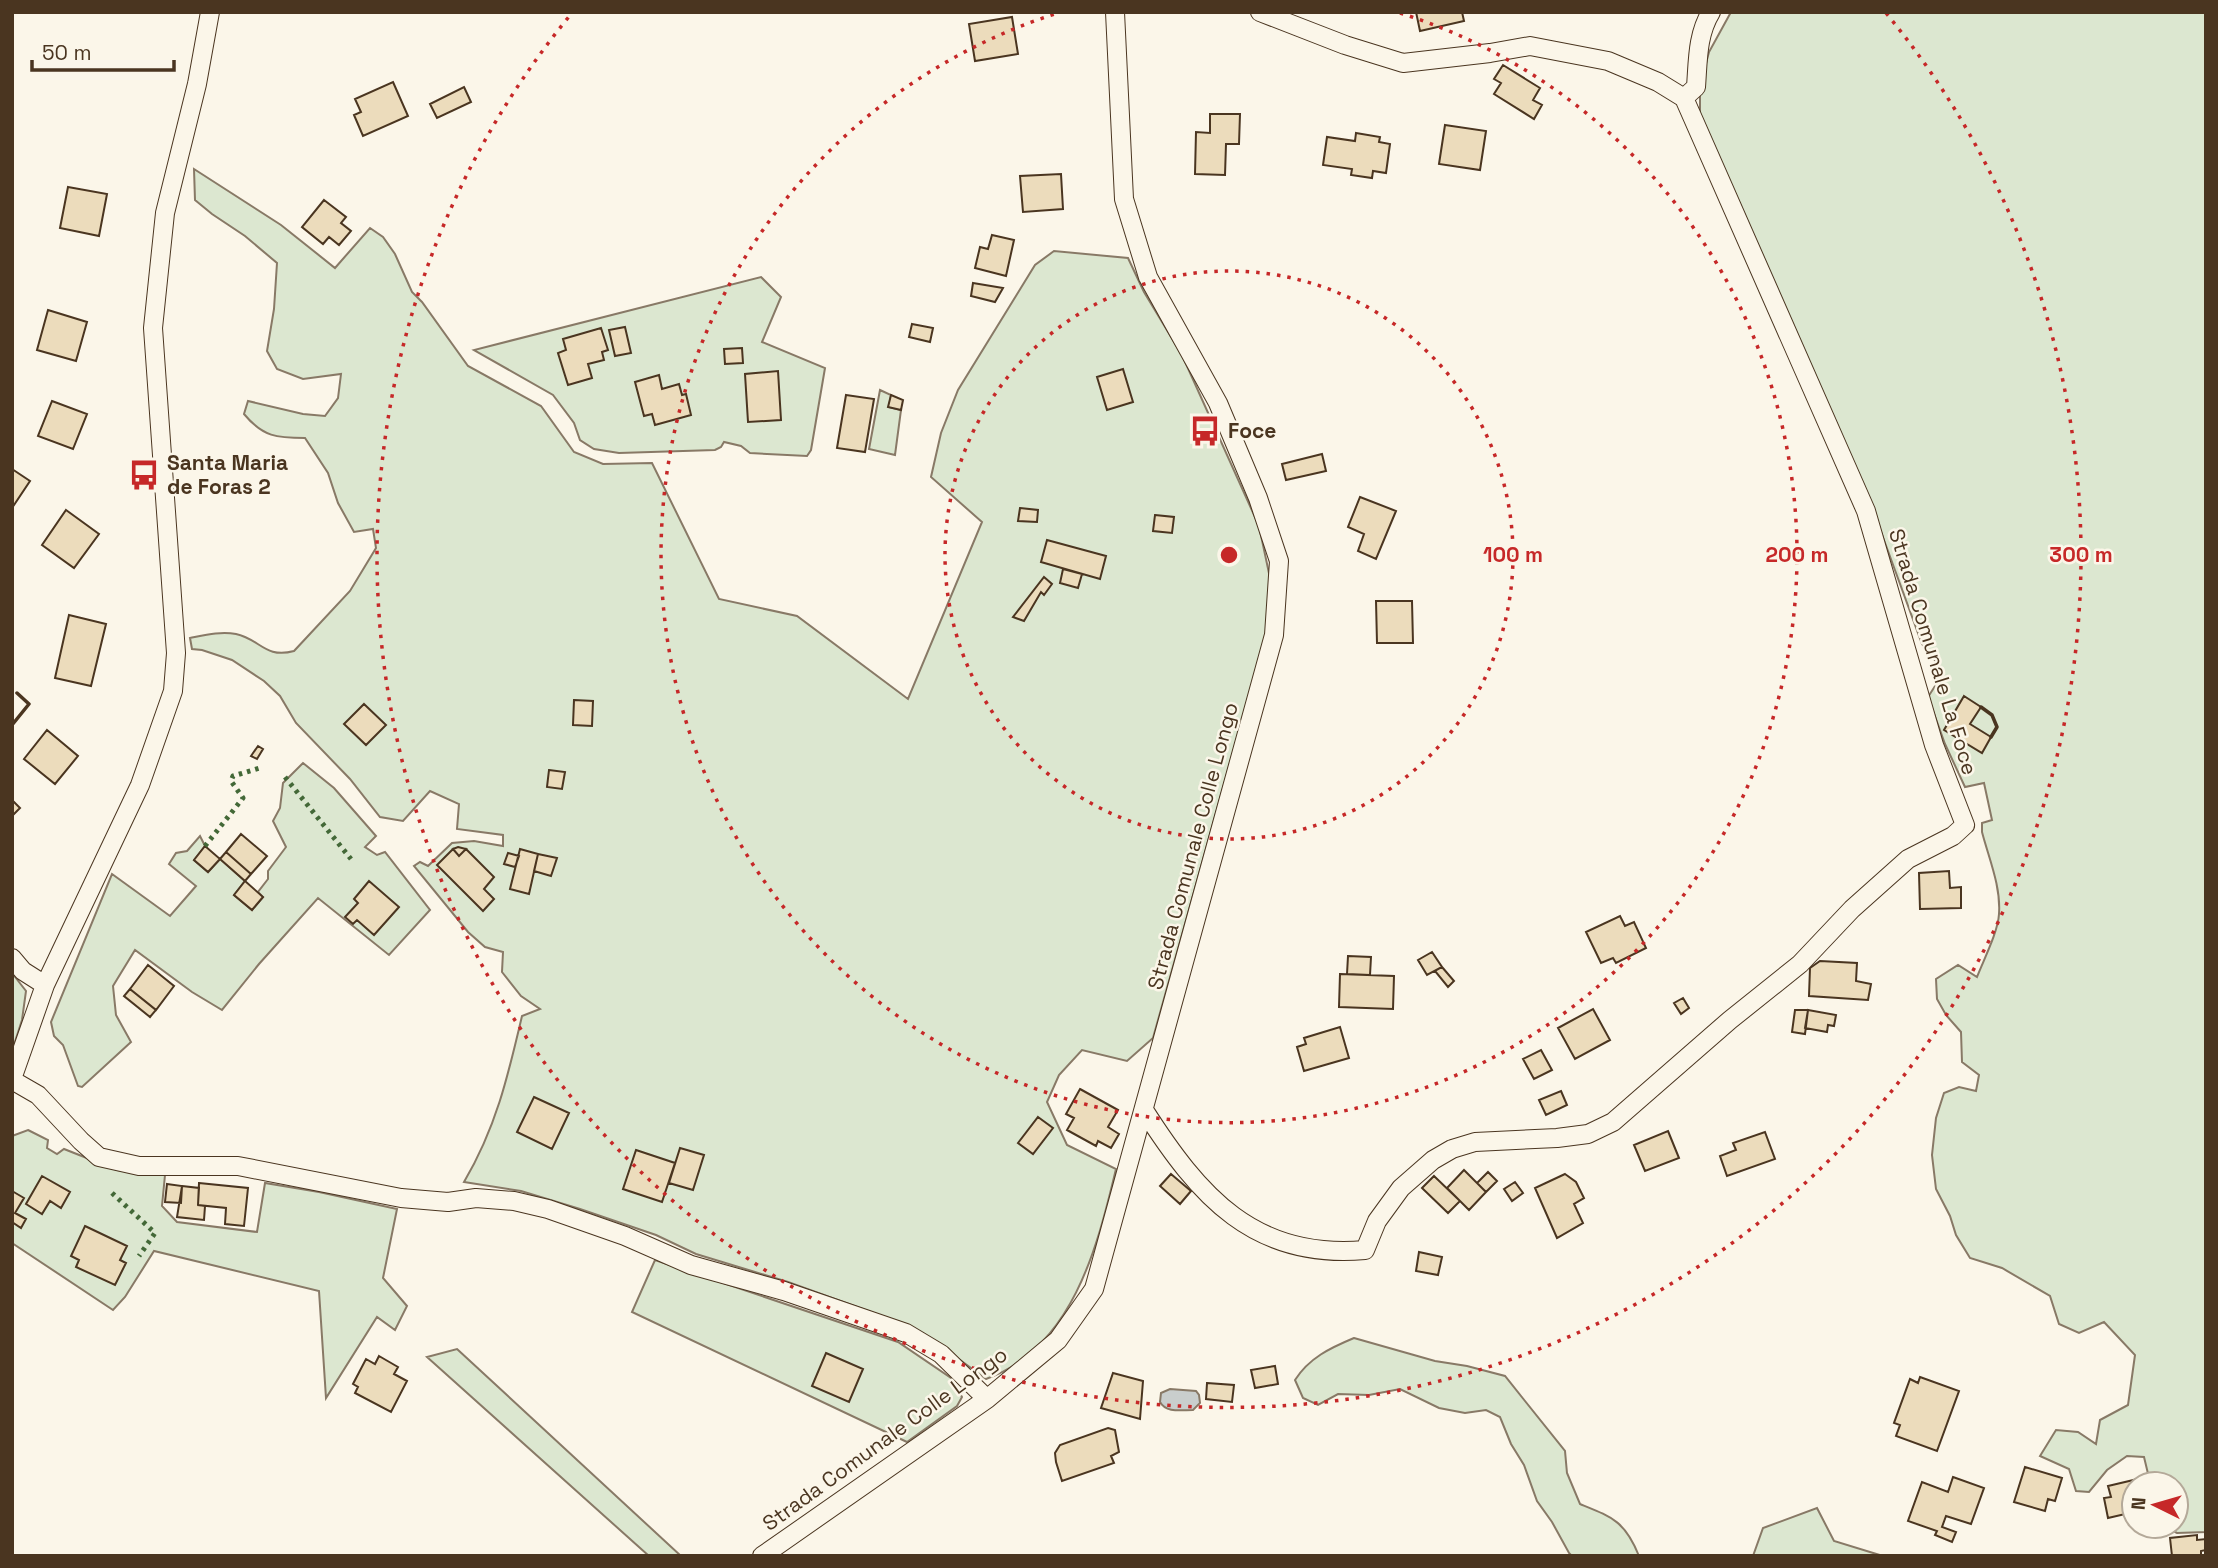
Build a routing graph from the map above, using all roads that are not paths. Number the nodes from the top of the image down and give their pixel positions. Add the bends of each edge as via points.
1 (210, 12) edge
2 (1115, 12) edge
3 (1260, 12) edge
4 (1711, 12) edge
5 (1684, 98) junction
6 (12, 958) edge
7 (45, 985) junction
8 (12, 1079) edge
9 (1144, 1110) junction
10 (987, 1399) junction
11 (762, 1556) edge

1 - 7 street via 165,213 153,328 176,653 173,691 140,785
2 - 9 street, Strada Comunale Colle Longo via 1124,199 1148,277 1218,403 1279,561 1274,635
3 - 5 street via 1403,63 1530,46 1608,61
4 - 5 street via 1699,44 1696,87
5 - 9 street, Strada Comunale La Foce via 1866,511 1934,744 1965,825 1908,859 1800,964 1613,1122 1588,1134 1475,1142 1452,1149 1401,1188 1377,1220 1365,1250 1336,1253 1289,1245 1253,1230 1199,1187
6 - 7 street
7 - 8 street
8 - 10 street via 38,1095 99,1157 139,1166 238,1166 401,1199 448,1202 476,1198 548,1209 691,1265 784,1291 906,1334 941,1354
9 - 10 street, Strada Comunale Colle Longo via 1094,1289 1058,1340
10 - 11 street, Strada Comunale Colle Longo

